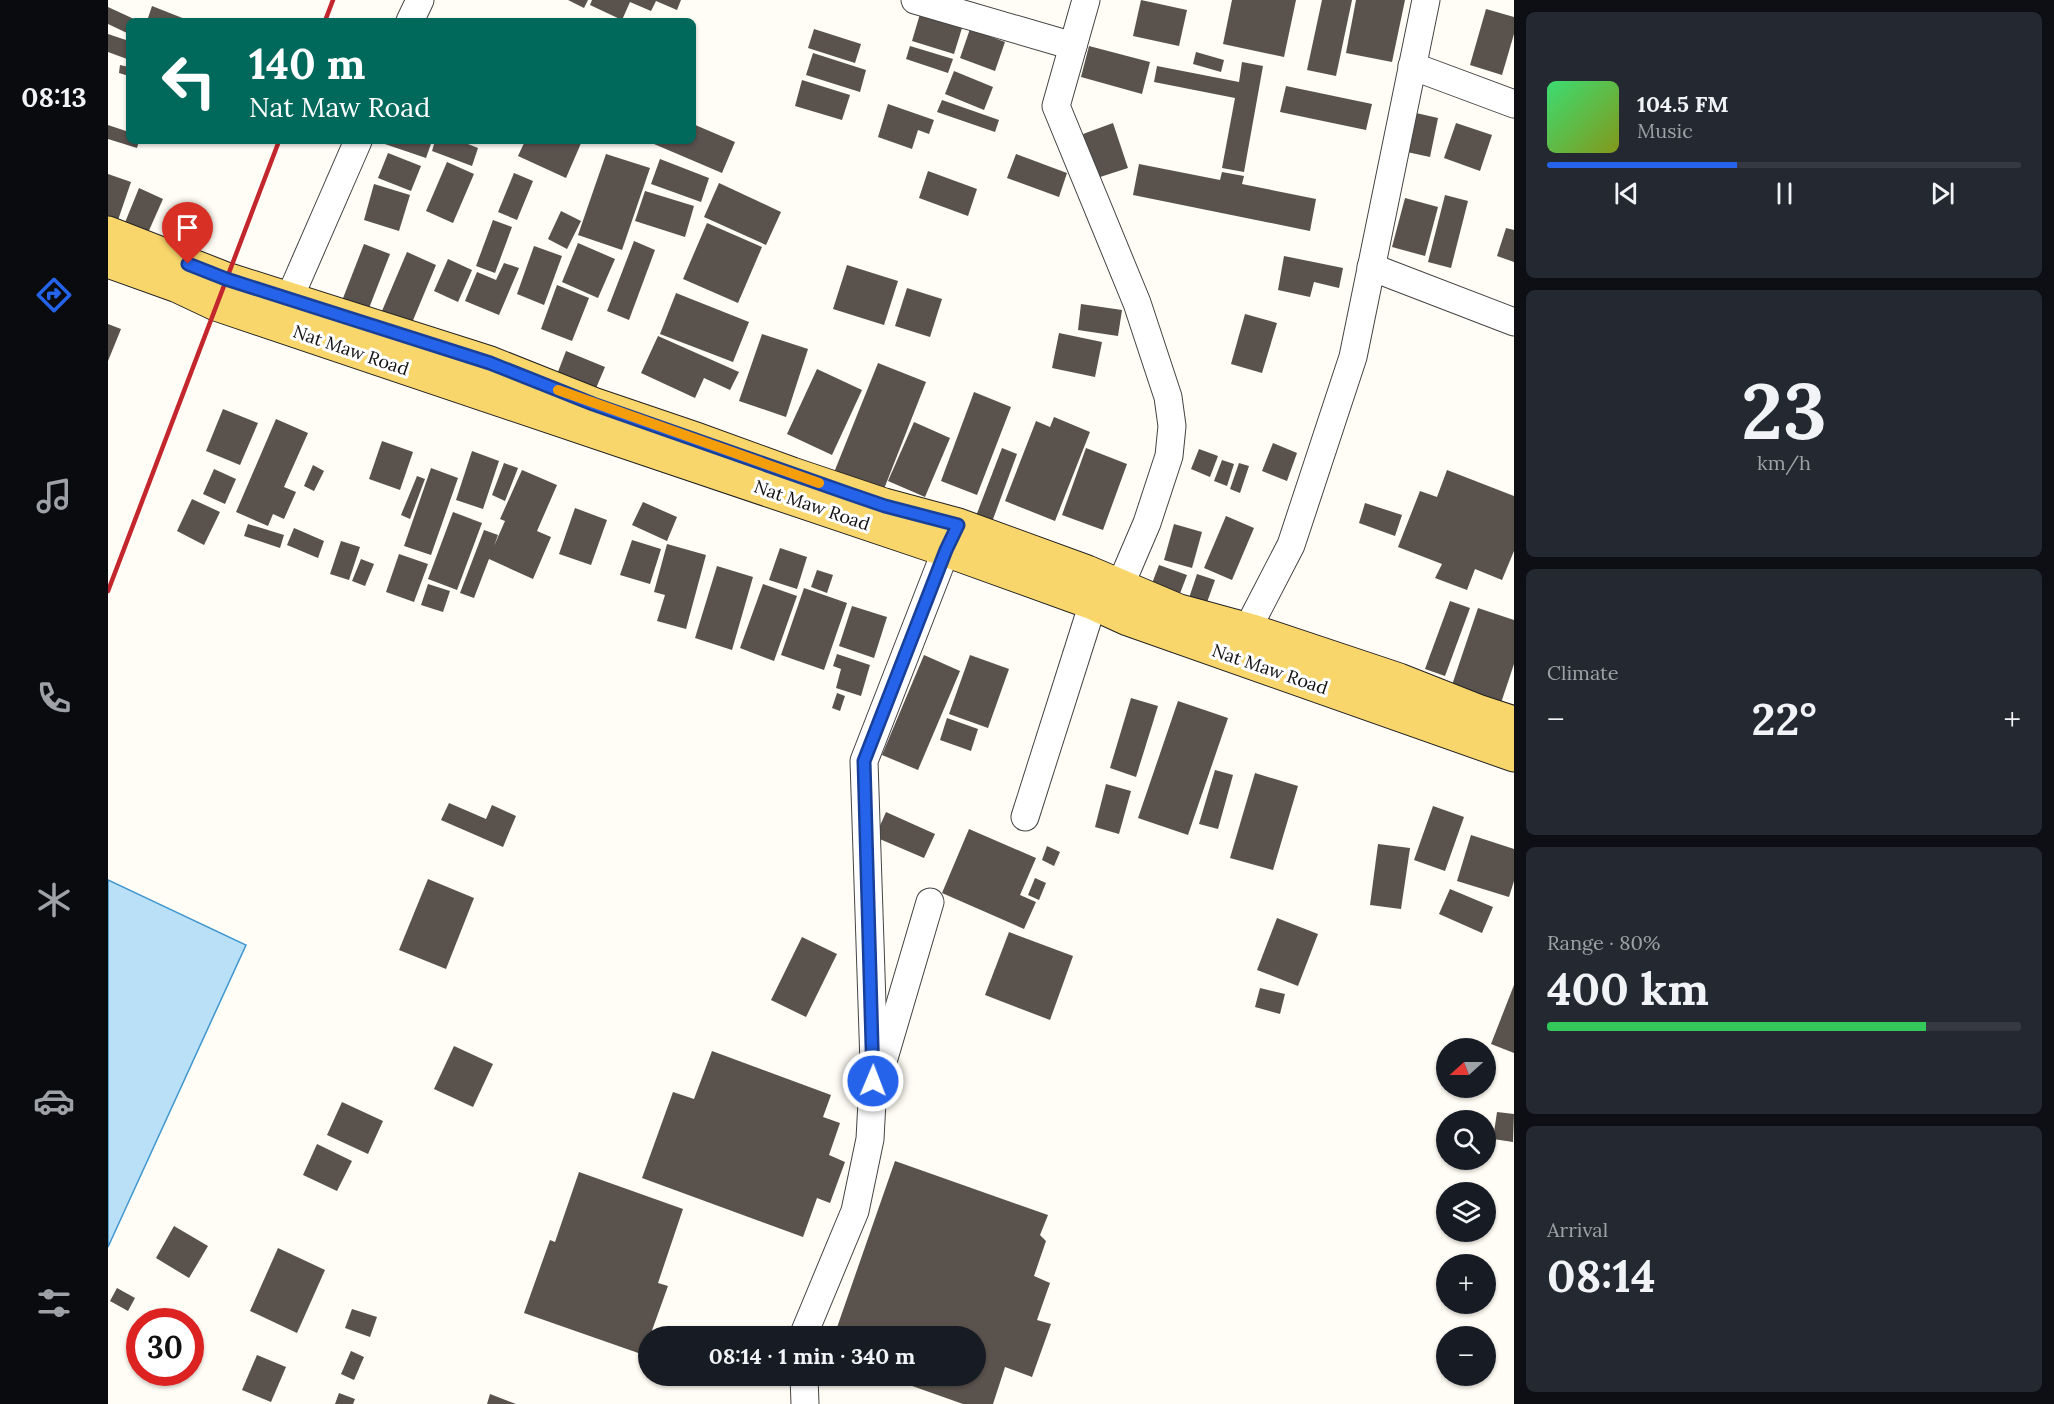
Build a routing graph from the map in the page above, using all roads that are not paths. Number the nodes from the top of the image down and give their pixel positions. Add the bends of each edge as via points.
1 (420, 0) edge
2 (915, 0) edge
3 (1086, 0) edge
4 (1426, 0) edge
5 (412, 18) edge
6 (1073, 46) junction
7 (1412, 66) junction
8 (1514, 104) edge
9 (357, 144) edge
10 (108, 233) edge
11 (108, 261) edge
12 (1371, 267) junction
13 (289, 299) junction
14 (1514, 322) edge
15 (952, 538) junction
16 (1106, 595) junction
17 (1244, 644) junction
18 (1514, 723) edge
19 (1514, 755) edge
20 (1025, 817) dead end
21 (930, 902) dead end
22 (872, 1098) junction
23 (807, 1326) edge
24 (804, 1386) edge
25 (805, 1404) edge

1 - 5 street
2 - 6 street
3 - 6 street
4 - 7 street
6 - 16 street via 1056,106 1137,303 1168,397 1172,426 1169,456 1151,512
7 - 8 street
7 - 12 street
9 - 13 street
10 - 13 main road, Nat Maw Road
11 - 15 main road, Nat Maw Road via 216,304
12 - 14 street
12 - 17 street via 1353,357 1291,545
13 - 15 main road, Nat Maw Road via 490,363 593,404 885,506
15 - 16 main road, Nat Maw Road via 1087,572
15 - 22 street via 864,761
16 - 17 main road, Nat Maw Road via 1179,611
16 - 20 street
17 - 18 main road, Nat Maw Road via 1399,680
17 - 19 main road, Nat Maw Road
21 - 22 street
22 - 23 street via 870,1139 855,1211
24 - 25 street

